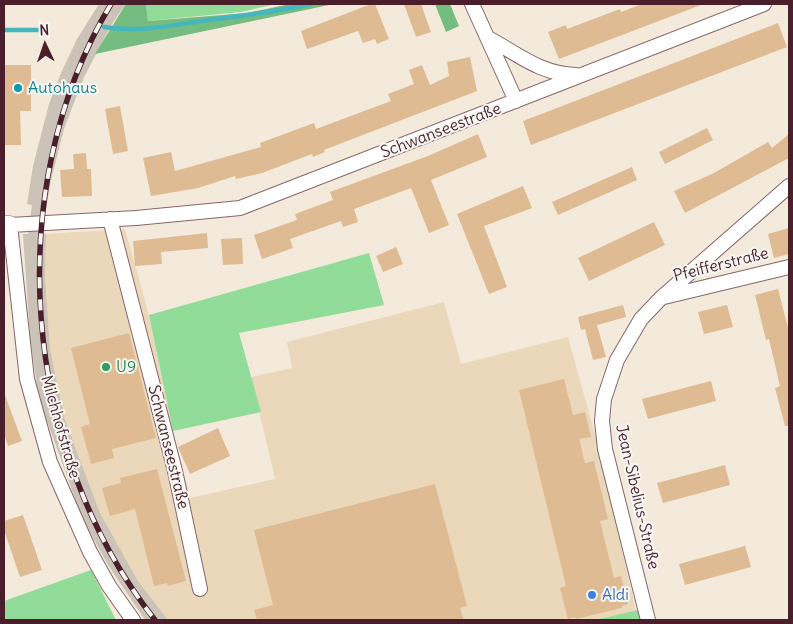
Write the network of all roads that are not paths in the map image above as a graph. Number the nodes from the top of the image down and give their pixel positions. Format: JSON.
{"nodes":[{"id":1,"x":472,"y":4,"type":"edge"},
{"id":2,"x":764,"y":4,"type":"edge"},
{"id":3,"x":488,"y":38,"type":"junction"},
{"id":4,"x":581,"y":75,"type":"junction"},
{"id":5,"x":516,"y":101,"type":"junction"},
{"id":6,"x":789,"y":186,"type":"edge"},
{"id":7,"x":110,"y":219,"type":"junction"},
{"id":8,"x":7,"y":225,"type":"edge"},
{"id":9,"x":789,"y":267,"type":"edge"},
{"id":10,"x":661,"y":298,"type":"junction"},
{"id":11,"x":200,"y":589,"type":"dead end"},
{"id":12,"x":133,"y":620,"type":"edge"},
{"id":13,"x":648,"y":620,"type":"edge"}],
"edges":[{"from":1,"to":3,"type":"street"},
{"from":2,"to":4,"type":"street","name":"Schwanseestraße"},
{"from":3,"to":4,"type":"street"},
{"from":3,"to":5,"type":"street"},
{"from":4,"to":5,"type":"street","name":"Schwanseestraße"},
{"from":5,"to":7,"type":"street","name":"Schwanseestraße"},
{"from":6,"to":10,"type":"street","name":"Jean-Sibelius-Straße"},
{"from":7,"to":8,"type":"street","name":"Schwanseestraße"},
{"from":7,"to":11,"type":"street","name":"Schwanseestraße"},
{"from":8,"to":12,"type":"street","name":"Milchhofstraße"},
{"from":9,"to":10,"type":"street","name":"Pfeifferstraße"},
{"from":10,"to":13,"type":"street","name":"Jean-Sibelius-Straße"}]}
